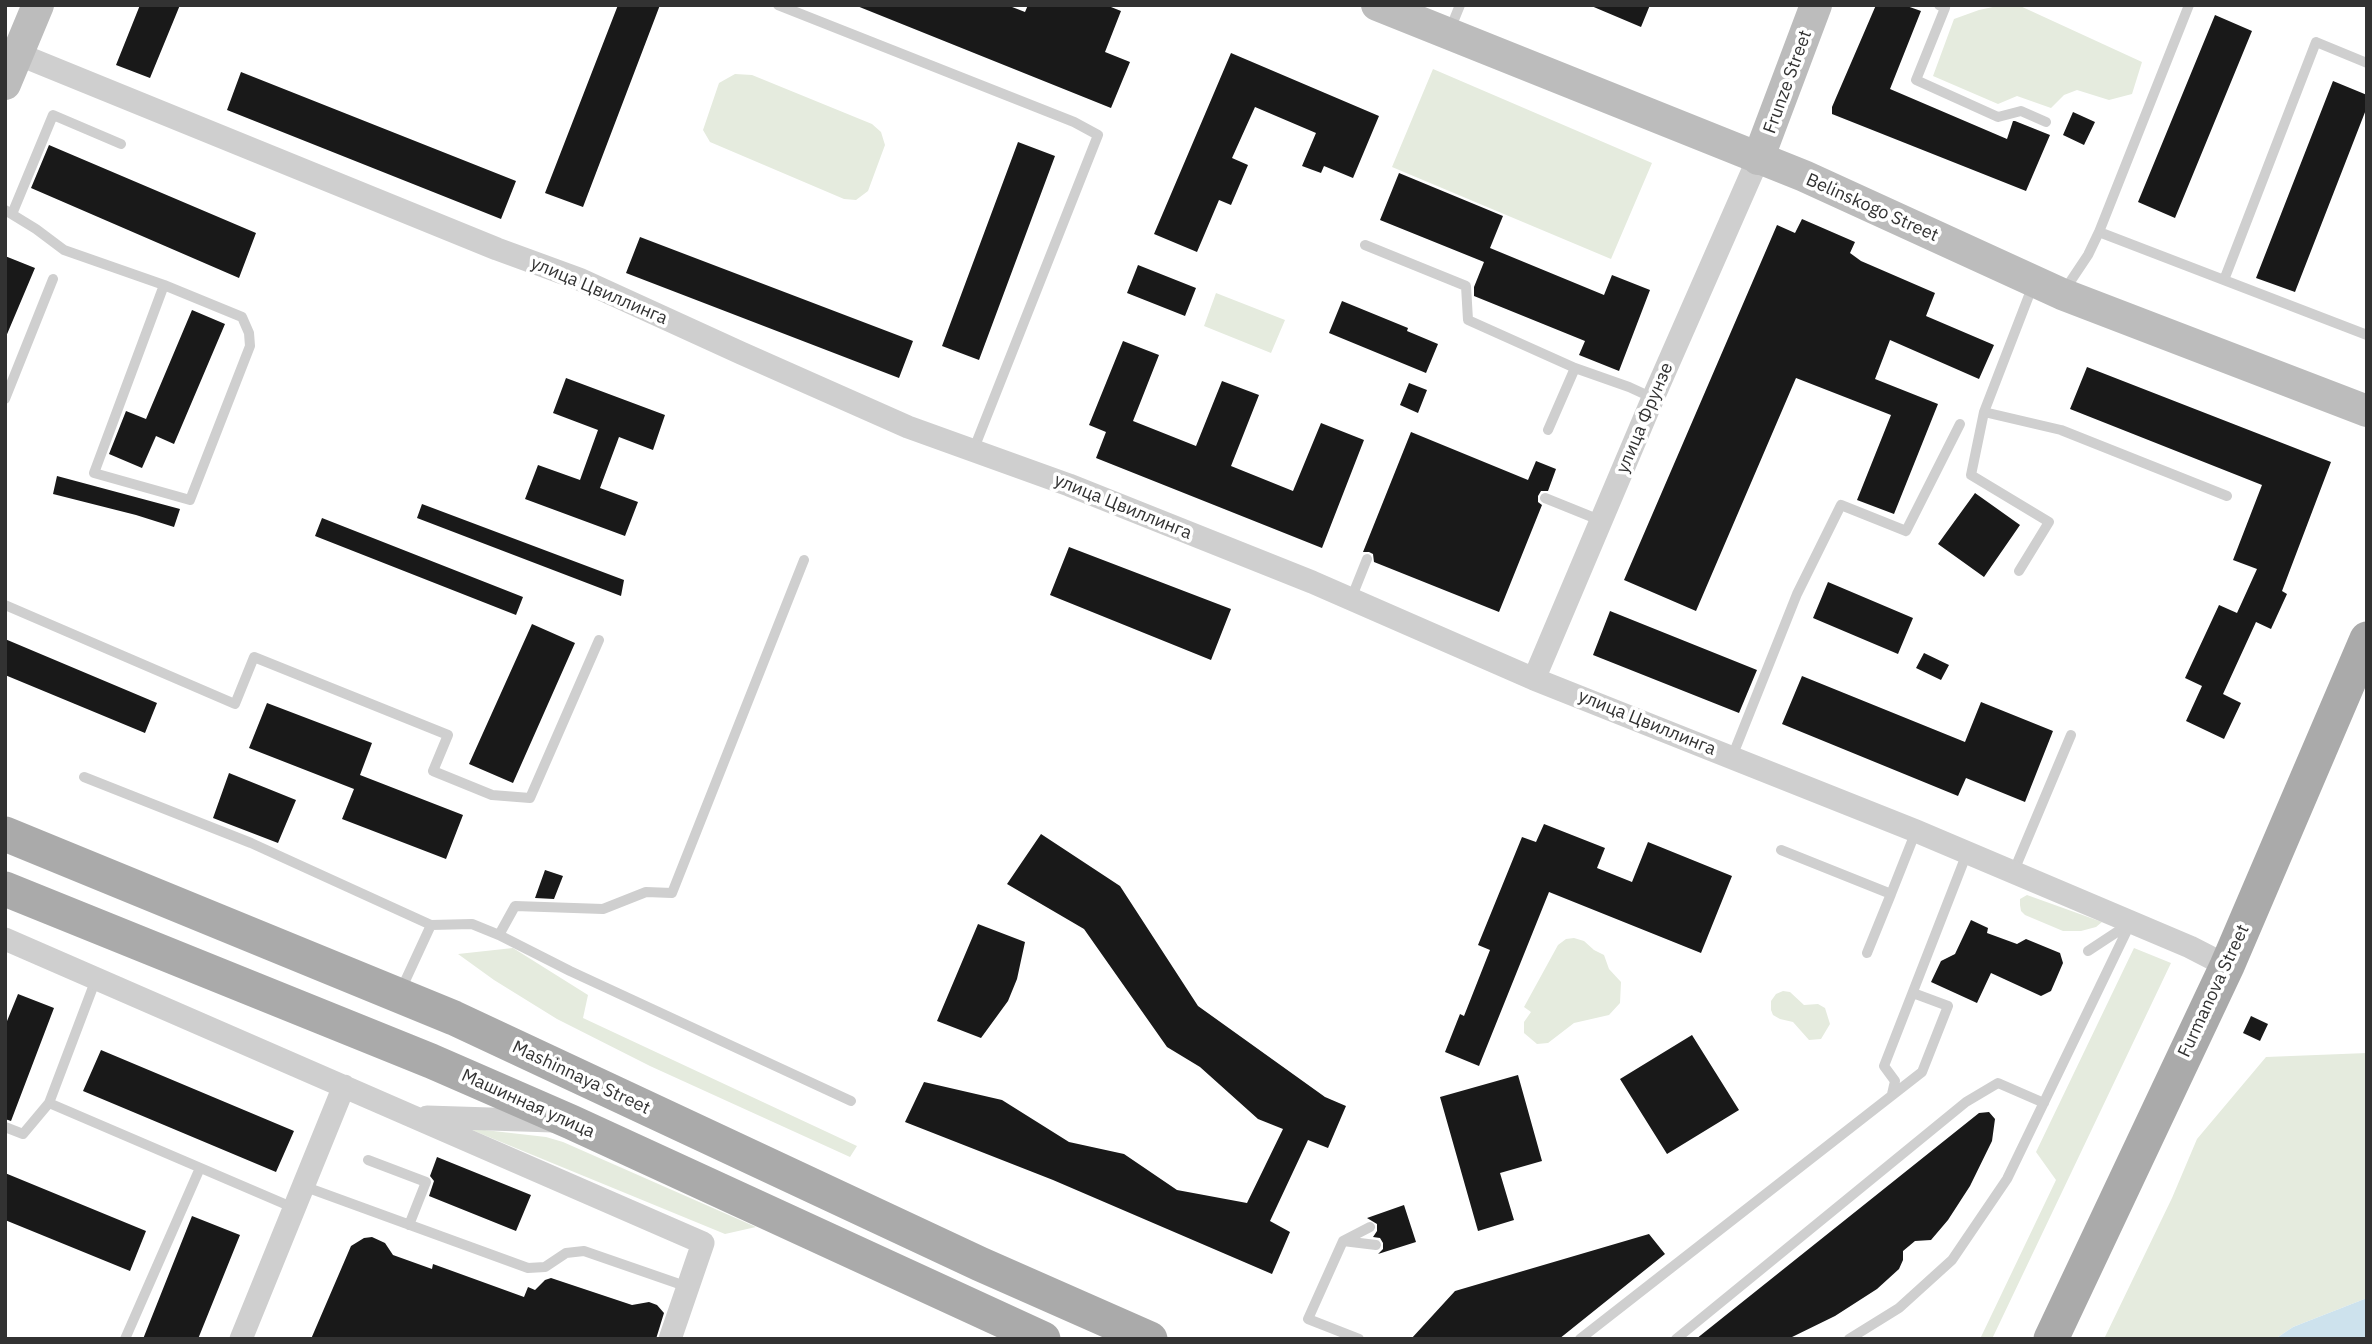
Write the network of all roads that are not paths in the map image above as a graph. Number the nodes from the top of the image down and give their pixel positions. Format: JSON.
{"nodes":[{"id":1,"x":38,"y":5,"type":"edge"},
{"id":2,"x":778,"y":5,"type":"edge"},
{"id":3,"x":1377,"y":5,"type":"edge"},
{"id":4,"x":1460,"y":5,"type":"edge"},
{"id":5,"x":1816,"y":5,"type":"edge"},
{"id":6,"x":1939,"y":5,"type":"edge"},
{"id":7,"x":2189,"y":5,"type":"edge"},
{"id":8,"x":1448,"y":34,"type":"junction"},
{"id":9,"x":18,"y":54,"type":"junction"},
{"id":10,"x":2367,"y":63,"type":"edge"},
{"id":11,"x":5,"y":84,"type":"edge"},
{"id":12,"x":2046,"y":122,"type":"dead end"},
{"id":13,"x":121,"y":144,"type":"dead end"},
{"id":14,"x":1759,"y":159,"type":"junction"},
{"id":15,"x":8,"y":212,"type":"edge"},
{"id":16,"x":2099,"y":232,"type":"junction"},
{"id":17,"x":1365,"y":244,"type":"dead end"},
{"id":18,"x":53,"y":279,"type":"dead end"},
{"id":19,"x":2224,"y":280,"type":"junction"},
{"id":20,"x":164,"y":285,"type":"junction"},
{"id":21,"x":2048,"y":288,"type":"junction"},
{"id":22,"x":2367,"y":335,"type":"edge"},
{"id":23,"x":1575,"y":368,"type":"junction"},
{"id":24,"x":1653,"y":398,"type":"junction"},
{"id":25,"x":5,"y":399,"type":"edge"},
{"id":26,"x":2367,"y":411,"type":"edge"},
{"id":27,"x":1984,"y":412,"type":"junction"},
{"id":28,"x":1960,"y":424,"type":"dead end"},
{"id":29,"x":1548,"y":430,"type":"dead end"},
{"id":30,"x":973,"y":452,"type":"junction"},
{"id":31,"x":2227,"y":496,"type":"dead end"},
{"id":32,"x":1545,"y":498,"type":"dead end"},
{"id":33,"x":1602,"y":521,"type":"junction"},
{"id":34,"x":804,"y":560,"type":"dead end"},
{"id":35,"x":1369,"y":560,"type":"dead end"},
{"id":36,"x":2019,"y":571,"type":"dead end"},
{"id":37,"x":1353,"y":600,"type":"junction"},
{"id":38,"x":5,"y":605,"type":"edge"},
{"id":39,"x":2367,"y":639,"type":"edge"},
{"id":40,"x":599,"y":640,"type":"dead end"},
{"id":41,"x":1534,"y":679,"type":"junction"},
{"id":42,"x":2071,"y":736,"type":"dead end"},
{"id":43,"x":1732,"y":757,"type":"junction"},
{"id":44,"x":84,"y":777,"type":"dead end"},
{"id":45,"x":1916,"y":831,"type":"junction"},
{"id":46,"x":5,"y":834,"type":"edge"},
{"id":47,"x":1781,"y":850,"type":"dead end"},
{"id":48,"x":1967,"y":853,"type":"junction"},
{"id":49,"x":2013,"y":873,"type":"junction"},
{"id":50,"x":5,"y":888,"type":"edge"},
{"id":51,"x":1891,"y":894,"type":"junction"},
{"id":52,"x":2131,"y":922,"type":"junction"},
{"id":53,"x":431,"y":925,"type":"junction"},
{"id":54,"x":499,"y":935,"type":"junction"},
{"id":55,"x":5,"y":939,"type":"edge"},
{"id":56,"x":2088,"y":951,"type":"dead end"},
{"id":57,"x":1867,"y":953,"type":"dead end"},
{"id":58,"x":2227,"y":966,"type":"junction"},
{"id":59,"x":96,"y":979,"type":"junction"},
{"id":60,"x":1913,"y":993,"type":"junction"},
{"id":61,"x":399,"y":995,"type":"junction"},
{"id":62,"x":344,"y":1086,"type":"junction"},
{"id":63,"x":1892,"y":1094,"type":"junction"},
{"id":64,"x":851,"y":1101,"type":"dead end"},
{"id":65,"x":49,"y":1103,"type":"junction"},
{"id":66,"x":2044,"y":1103,"type":"junction"},
{"id":67,"x":413,"y":1117,"type":"junction"},
{"id":68,"x":571,"y":1122,"type":"junction"},
{"id":69,"x":5,"y":1127,"type":"edge"},
{"id":70,"x":368,"y":1160,"type":"dead end"},
{"id":71,"x":200,"y":1168,"type":"junction"},
{"id":72,"x":303,"y":1186,"type":"junction"},
{"id":73,"x":295,"y":1208,"type":"junction"},
{"id":74,"x":409,"y":1225,"type":"junction"},
{"id":75,"x":1370,"y":1227,"type":"dead end"},
{"id":76,"x":1343,"y":1241,"type":"junction"},
{"id":77,"x":1376,"y":1245,"type":"dead end"},
{"id":78,"x":688,"y":1287,"type":"junction"},
{"id":79,"x":125,"y":1339,"type":"edge"},
{"id":80,"x":241,"y":1339,"type":"edge"},
{"id":81,"x":670,"y":1339,"type":"edge"},
{"id":82,"x":1043,"y":1339,"type":"edge"},
{"id":83,"x":1150,"y":1339,"type":"edge"},
{"id":84,"x":1359,"y":1339,"type":"edge"},
{"id":85,"x":1580,"y":1339,"type":"edge"},
{"id":86,"x":1676,"y":1339,"type":"edge"},
{"id":87,"x":1849,"y":1339,"type":"edge"},
{"id":88,"x":2051,"y":1339,"type":"edge"}],
"edges":[{"from":1,"to":9,"type":"main road"},
{"from":2,"to":30,"type":"lane"},
{"from":3,"to":8,"type":"main road","name":"Belinskogo Street"},
{"from":4,"to":8,"type":"lane"},
{"from":5,"to":14,"type":"main road","name":"Frunze Street"},
{"from":6,"to":12,"type":"lane"},
{"from":7,"to":16,"type":"lane"},
{"from":8,"to":14,"type":"main road","name":"Belinskogo Street"},
{"from":9,"to":11,"type":"main road"},
{"from":9,"to":30,"type":"street","name":"улица Цвиллинга"},
{"from":10,"to":19,"type":"lane"},
{"from":13,"to":15,"type":"lane"},
{"from":14,"to":21,"type":"main road","name":"Belinskogo Street"},
{"from":14,"to":24,"type":"street","name":"улица Фрунзе"},
{"from":15,"to":20,"type":"lane"},
{"from":16,"to":19,"type":"lane"},
{"from":16,"to":21,"type":"lane"},
{"from":17,"to":23,"type":"lane"},
{"from":18,"to":25,"type":"lane"},
{"from":19,"to":22,"type":"lane"},
{"from":20,"to":20,"type":"lane"},
{"from":21,"to":26,"type":"main road","name":"Belinskogo Street"},
{"from":21,"to":27,"type":"lane"},
{"from":23,"to":24,"type":"lane"},
{"from":23,"to":29,"type":"lane"},
{"from":24,"to":33,"type":"street","name":"улица Фрунзе"},
{"from":27,"to":31,"type":"lane"},
{"from":27,"to":36,"type":"lane"},
{"from":28,"to":43,"type":"lane"},
{"from":30,"to":37,"type":"street","name":"улица Цвиллинга"},
{"from":32,"to":33,"type":"lane"},
{"from":33,"to":41,"type":"street","name":"улица Фрунзе"},
{"from":34,"to":54,"type":"lane"},
{"from":35,"to":37,"type":"lane"},
{"from":37,"to":41,"type":"street","name":"улица Цвиллинга"},
{"from":38,"to":40,"type":"lane"},
{"from":39,"to":58,"type":"main road","name":"Furmanova Street"},
{"from":41,"to":43,"type":"street","name":"улица Цвиллинга"},
{"from":42,"to":49,"type":"lane"},
{"from":43,"to":45,"type":"street","name":"улица Цвиллинга"},
{"from":44,"to":53,"type":"lane"},
{"from":45,"to":48,"type":"street","name":"улица Цвиллинга"},
{"from":45,"to":51,"type":"lane"},
{"from":46,"to":61,"type":"main road","name":"Mashinnaya Street"},
{"from":47,"to":51,"type":"lane"},
{"from":48,"to":49,"type":"street","name":"улица Цвиллинга"},
{"from":48,"to":60,"type":"lane"},
{"from":49,"to":52,"type":"street","name":"улица Цвиллинга"},
{"from":50,"to":68,"type":"main road","name":"Машинная улица"},
{"from":51,"to":57,"type":"lane"},
{"from":52,"to":56,"type":"lane"},
{"from":52,"to":58,"type":"street","name":"улица Цвиллинга"},
{"from":52,"to":66,"type":"lane"},
{"from":53,"to":54,"type":"lane"},
{"from":53,"to":61,"type":"lane"},
{"from":54,"to":64,"type":"lane"},
{"from":55,"to":59,"type":"street"},
{"from":58,"to":88,"type":"main road","name":"Furmanova Street"},
{"from":59,"to":62,"type":"street"},
{"from":59,"to":65,"type":"lane"},
{"from":60,"to":63,"type":"lane"},
{"from":60,"to":63,"type":"lane"},
{"from":61,"to":83,"type":"main road","name":"Mashinnaya Street"},
{"from":62,"to":67,"type":"street"},
{"from":62,"to":72,"type":"street"},
{"from":63,"to":85,"type":"lane"},
{"from":65,"to":69,"type":"lane"},
{"from":65,"to":71,"type":"lane"},
{"from":66,"to":86,"type":"lane"},
{"from":66,"to":87,"type":"lane"},
{"from":67,"to":68,"type":"street"},
{"from":67,"to":78,"type":"street"},
{"from":68,"to":82,"type":"main road","name":"Машинная улица"},
{"from":70,"to":74,"type":"lane"},
{"from":71,"to":73,"type":"lane"},
{"from":71,"to":79,"type":"lane"},
{"from":72,"to":73,"type":"street"},
{"from":72,"to":74,"type":"lane"},
{"from":73,"to":80,"type":"street"},
{"from":74,"to":78,"type":"lane"},
{"from":75,"to":76,"type":"lane"},
{"from":76,"to":77,"type":"lane"},
{"from":76,"to":84,"type":"lane"},
{"from":78,"to":81,"type":"street"}]}
